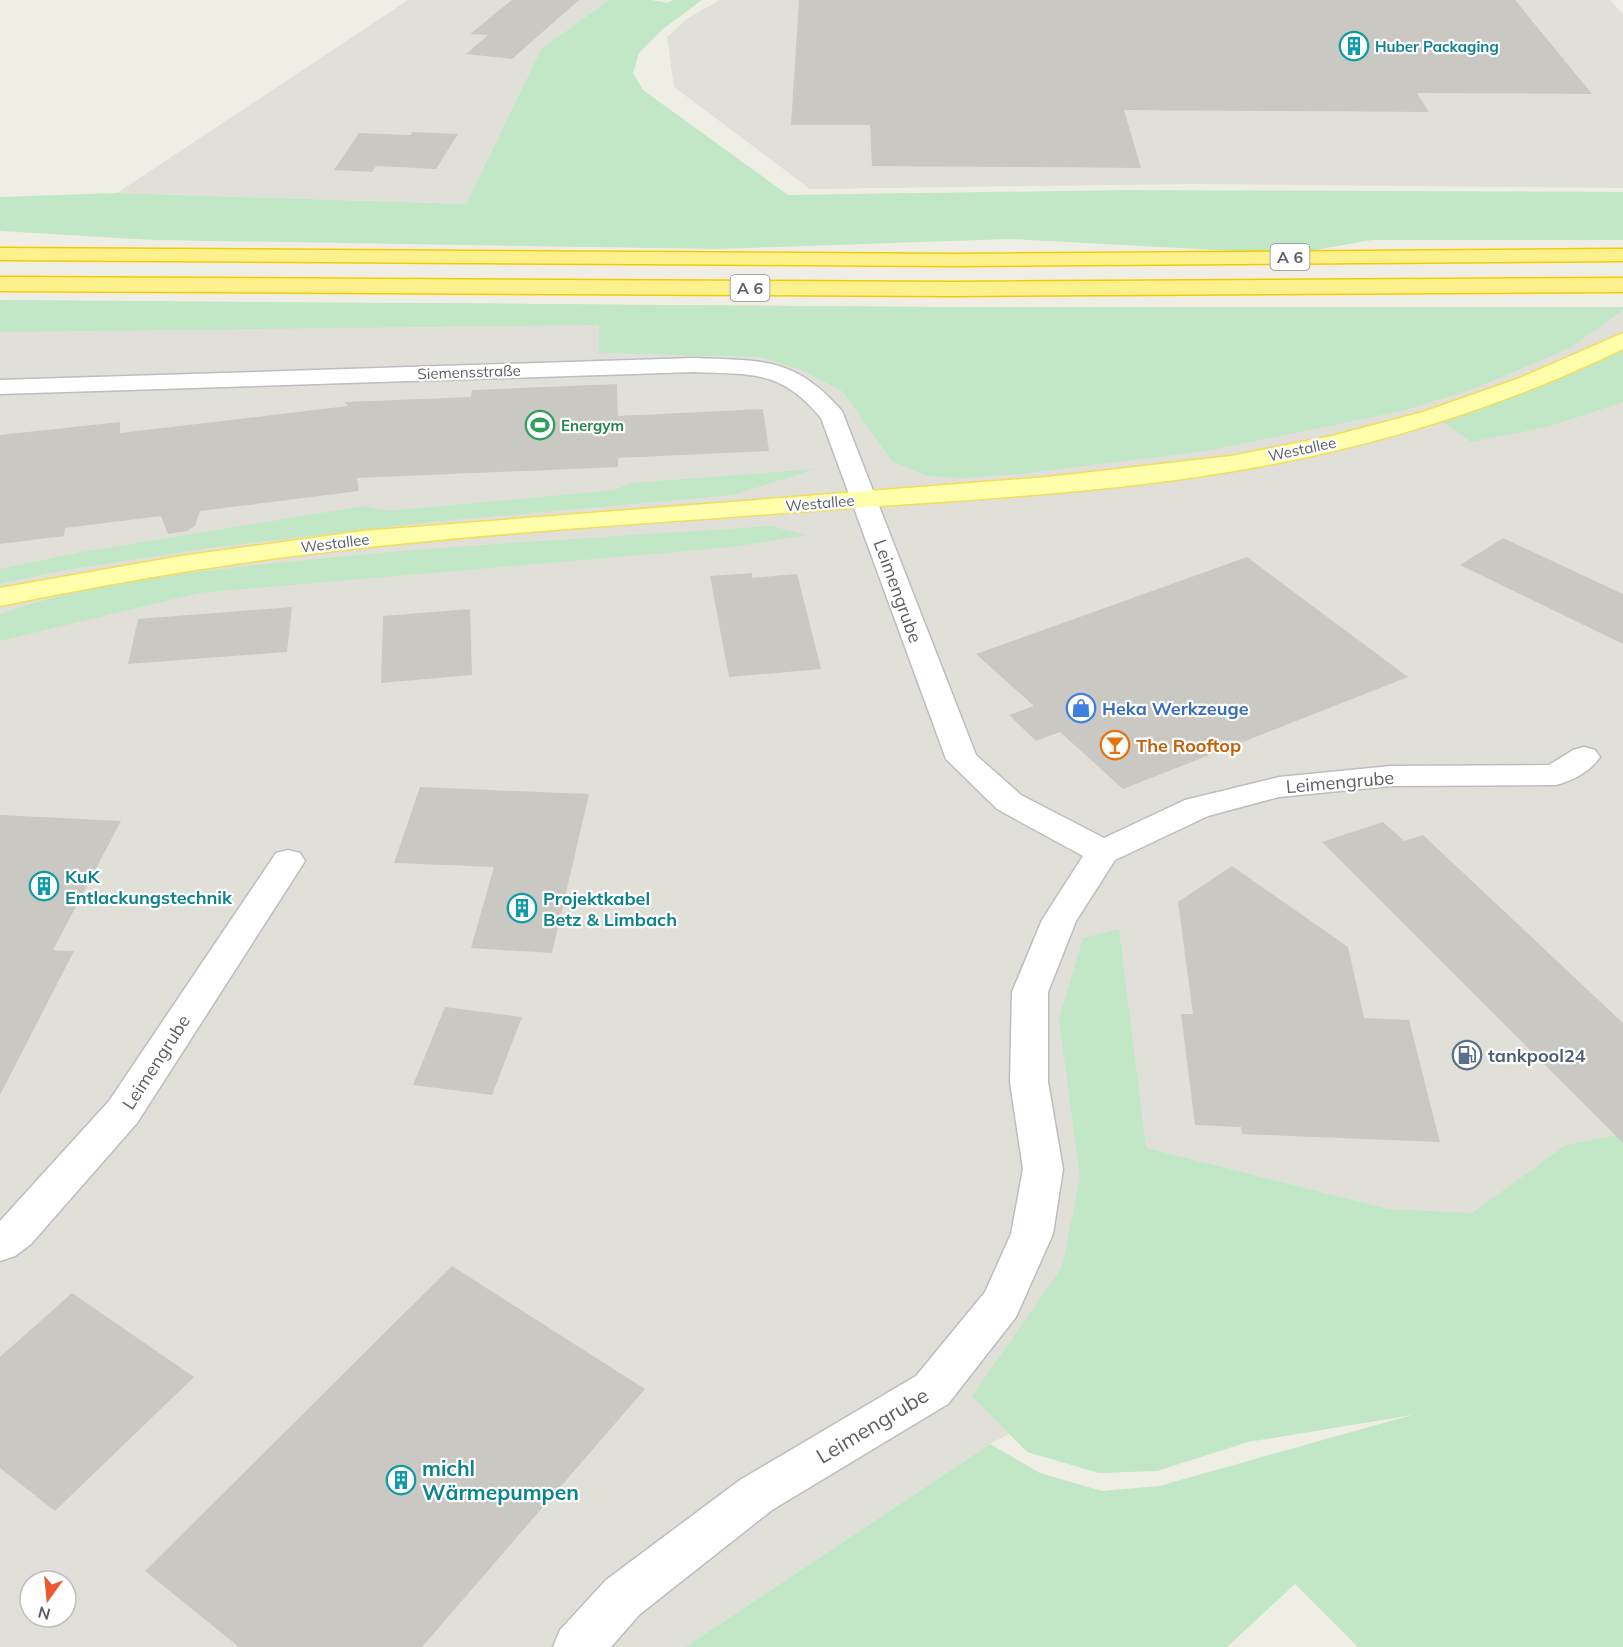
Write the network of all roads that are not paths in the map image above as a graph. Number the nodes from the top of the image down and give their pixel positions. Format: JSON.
{"nodes":[{"id":1,"x":0,"y":254,"type":"edge"},
{"id":2,"x":1623,"y":255,"type":"edge"},
{"id":3,"x":0,"y":284,"type":"edge"},
{"id":4,"x":1623,"y":285,"type":"edge"},
{"id":5,"x":1623,"y":340,"type":"edge"},
{"id":6,"x":0,"y":387,"type":"edge"},
{"id":7,"x":865,"y":499,"type":"junction"},
{"id":8,"x":0,"y":597,"type":"edge"},
{"id":9,"x":1584,"y":757,"type":"dead end"},
{"id":10,"x":1102,"y":852,"type":"junction"},
{"id":11,"x":288,"y":861,"type":"dead end"},
{"id":12,"x":0,"y":1244,"type":"edge"},
{"id":13,"x":578,"y":1647,"type":"edge"}],
"edges":[{"from":1,"to":2,"type":"highway","number":"A 6"},
{"from":3,"to":4,"type":"highway","number":"A 6"},
{"from":5,"to":7,"type":"main road","name":"Westallee"},
{"from":6,"to":7,"type":"street","name":"Siemensstraße"},
{"from":7,"to":8,"type":"main road","name":"Westallee"},
{"from":7,"to":10,"type":"street","name":"Leimengrube"},
{"from":9,"to":10,"type":"street","name":"Leimengrube"},
{"from":10,"to":13,"type":"street","name":"Leimengrube"},
{"from":11,"to":12,"type":"street","name":"Leimengrube"}]}
